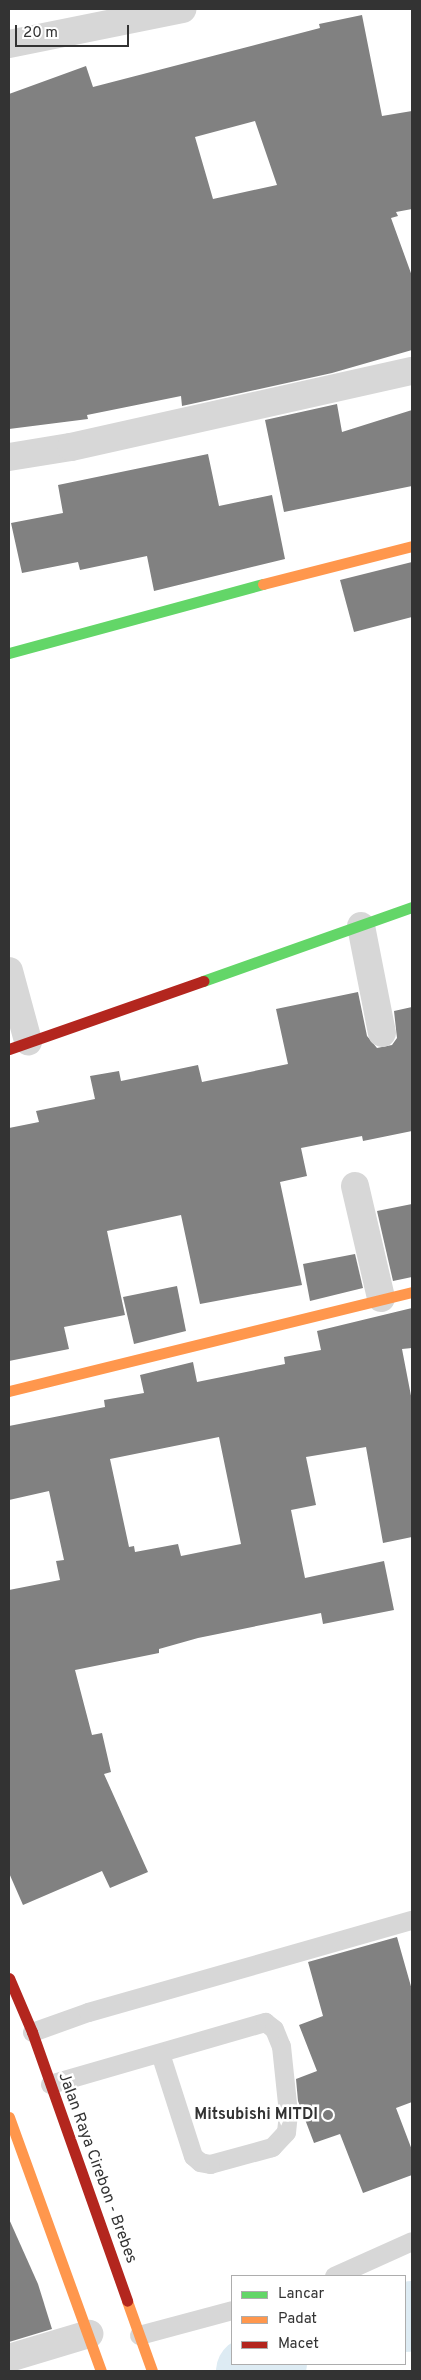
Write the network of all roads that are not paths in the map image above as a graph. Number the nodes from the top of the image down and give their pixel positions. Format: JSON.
{"nodes":[{"id":1,"x":183,"y":9,"type":"edge"},
{"id":2,"x":9,"y":44,"type":"edge"},
{"id":3,"x":412,"y":371,"type":"edge"},
{"id":4,"x":9,"y":456,"type":"edge"},
{"id":5,"x":412,"y":546,"type":"edge"},
{"id":6,"x":9,"y":653,"type":"edge"},
{"id":7,"x":412,"y":907,"type":"edge"},
{"id":8,"x":361,"y":926,"type":"junction"},
{"id":9,"x":9,"y":971,"type":"edge"},
{"id":10,"x":382,"y":1033,"type":"dead end"},
{"id":11,"x":19,"y":1044,"type":"edge"},
{"id":12,"x":355,"y":1186,"type":"dead end"},
{"id":13,"x":412,"y":1292,"type":"edge"},
{"id":14,"x":381,"y":1298,"type":"junction"},
{"id":15,"x":9,"y":1391,"type":"edge"},
{"id":16,"x":412,"y":1920,"type":"edge"},
{"id":17,"x":9,"y":1978,"type":"edge"},
{"id":18,"x":32,"y":2032,"type":"junction"},
{"id":19,"x":160,"y":2053,"type":"junction"},
{"id":20,"x":50,"y":2084,"type":"junction"},
{"id":21,"x":9,"y":2117,"type":"edge"},
{"id":22,"x":412,"y":2241,"type":"edge"},
{"id":23,"x":336,"y":2275,"type":"edge"},
{"id":24,"x":231,"y":2310,"type":"edge"},
{"id":25,"x":139,"y":2336,"type":"junction"},
{"id":26,"x":91,"y":2339,"type":"junction"},
{"id":27,"x":9,"y":2358,"type":"edge"},
{"id":28,"x":101,"y":2371,"type":"edge"},
{"id":29,"x":152,"y":2371,"type":"edge"}],
"edges":[{"from":1,"to":2,"type":"street"},
{"from":3,"to":4,"type":"street"},
{"from":5,"to":6,"type":"main road"},
{"from":7,"to":8,"type":"main road"},
{"from":8,"to":10,"type":"street"},
{"from":8,"to":11,"type":"main road"},
{"from":9,"to":11,"type":"street"},
{"from":12,"to":14,"type":"street"},
{"from":13,"to":14,"type":"main road"},
{"from":14,"to":15,"type":"main road"},
{"from":16,"to":18,"type":"lane"},
{"from":17,"to":18,"type":"main road","name":"Jalan Raya Cirebon - Brebes"},
{"from":18,"to":20,"type":"main road","name":"Jalan Raya Cirebon - Brebes"},
{"from":19,"to":19,"type":"lane"},
{"from":19,"to":20,"type":"lane"},
{"from":20,"to":25,"type":"main road","name":"Jalan Raya Cirebon - Brebes"},
{"from":21,"to":26,"type":"main road"},
{"from":22,"to":23,"type":"lane"},
{"from":24,"to":25,"type":"lane"},
{"from":25,"to":29,"type":"main road","name":"Jalan Raya Cirebon - Brebes"},
{"from":26,"to":27,"type":"street"},
{"from":26,"to":28,"type":"main road"}]}
